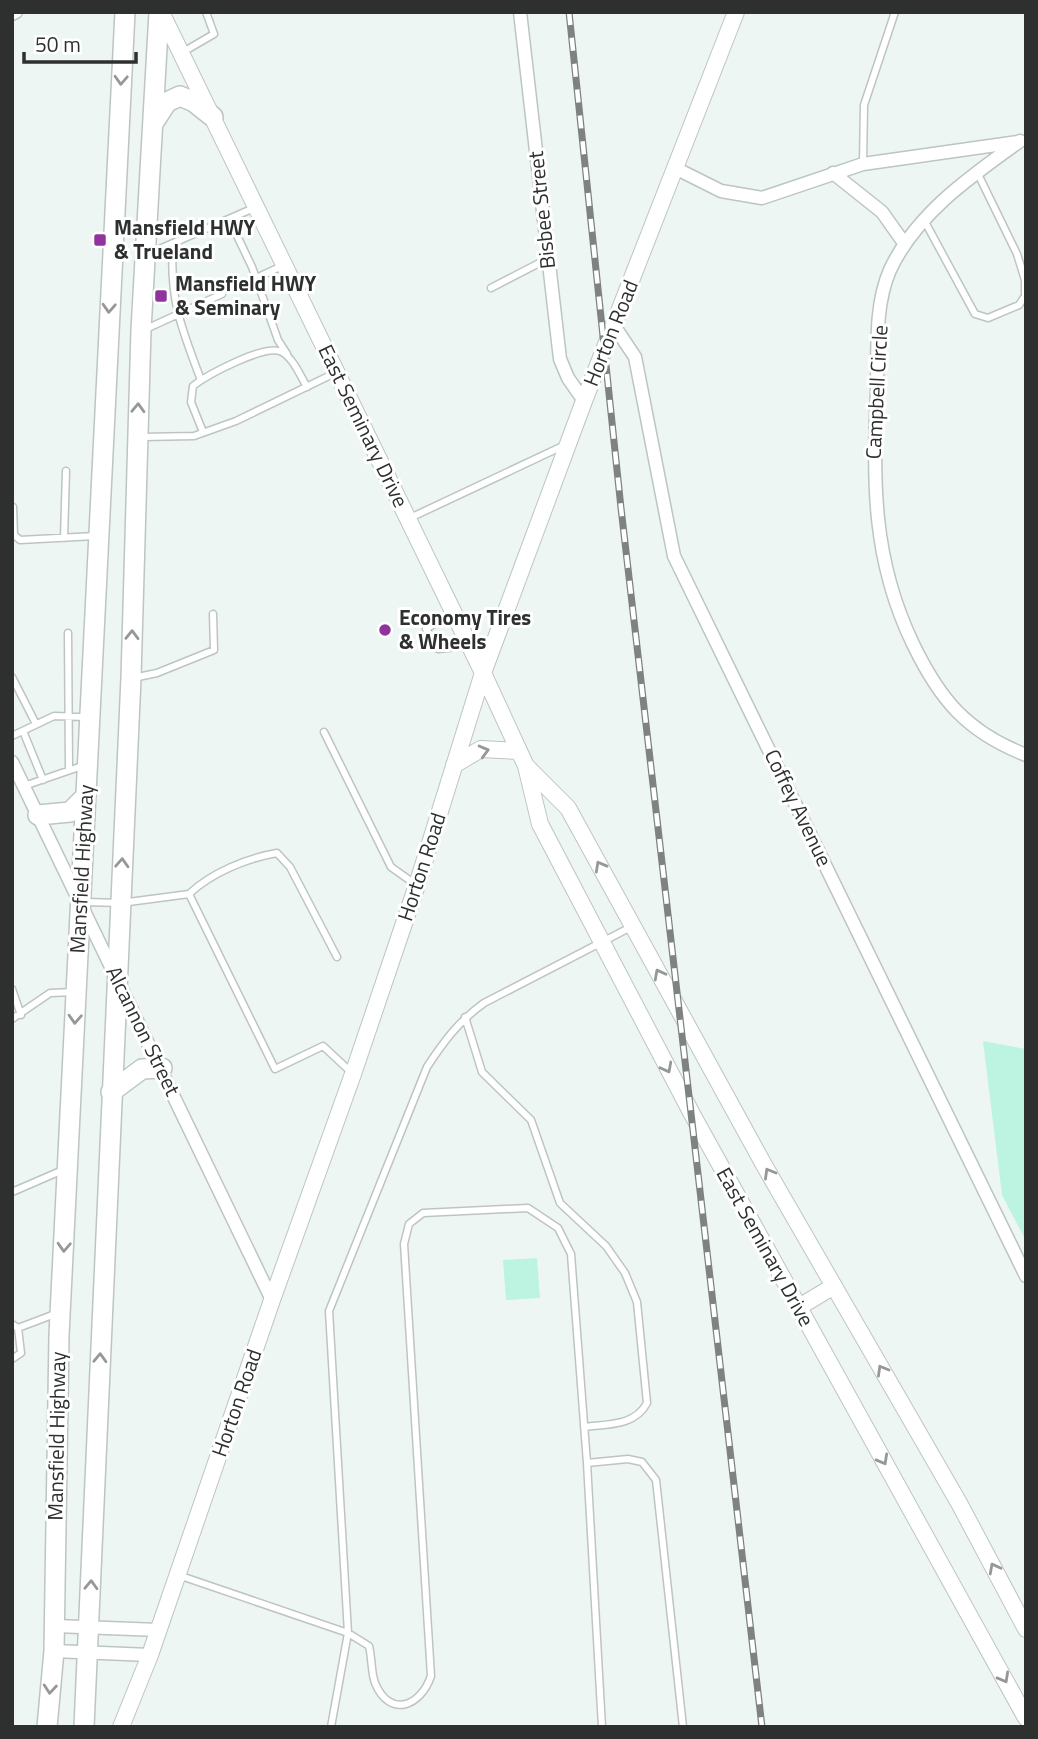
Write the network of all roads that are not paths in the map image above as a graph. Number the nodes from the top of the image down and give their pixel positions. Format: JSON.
{"nodes":[{"id":1,"x":125,"y":12,"type":"edge"},
{"id":2,"x":160,"y":12,"type":"edge"},
{"id":3,"x":206,"y":12,"type":"edge"},
{"id":4,"x":520,"y":12,"type":"edge"},
{"id":5,"x":736,"y":12,"type":"edge"},
{"id":6,"x":895,"y":12,"type":"edge"},
{"id":7,"x":182,"y":52,"type":"junction"},
{"id":8,"x":213,"y":117,"type":"junction"},
{"id":9,"x":154,"y":123,"type":"junction"},
{"id":10,"x":1023,"y":141,"type":"edge"},
{"id":11,"x":863,"y":164,"type":"junction"},
{"id":12,"x":675,"y":168,"type":"junction"},
{"id":13,"x":977,"y":172,"type":"junction"},
{"id":14,"x":833,"y":173,"type":"junction"},
{"id":15,"x":257,"y":207,"type":"junction"},
{"id":16,"x":229,"y":219,"type":"junction"},
{"id":17,"x":924,"y":220,"type":"junction"},
{"id":18,"x":904,"y":243,"type":"junction"},
{"id":19,"x":173,"y":244,"type":"junction"},
{"id":20,"x":147,"y":255,"type":"junction"},
{"id":21,"x":547,"y":259,"type":"junction"},
{"id":22,"x":285,"y":264,"type":"junction"},
{"id":23,"x":254,"y":279,"type":"junction"},
{"id":24,"x":234,"y":288,"type":"dead end"},
{"id":25,"x":491,"y":288,"type":"dead end"},
{"id":26,"x":222,"y":294,"type":"dead end"},
{"id":27,"x":176,"y":315,"type":"junction"},
{"id":28,"x":615,"y":327,"type":"junction"},
{"id":29,"x":141,"y":332,"type":"junction"},
{"id":30,"x":288,"y":356,"type":"junction"},
{"id":31,"x":337,"y":372,"type":"junction"},
{"id":32,"x":201,"y":380,"type":"junction"},
{"id":33,"x":307,"y":387,"type":"junction"},
{"id":34,"x":584,"y":401,"type":"junction"},
{"id":35,"x":203,"y":432,"type":"junction"},
{"id":36,"x":137,"y":437,"type":"junction"},
{"id":37,"x":568,"y":444,"type":"junction"},
{"id":38,"x":66,"y":471,"type":"dead end"},
{"id":39,"x":13,"y":508,"type":"edge"},
{"id":40,"x":408,"y":519,"type":"junction"},
{"id":41,"x":98,"y":536,"type":"junction"},
{"id":42,"x":64,"y":538,"type":"junction"},
{"id":43,"x":453,"y":613,"type":"junction"},
{"id":44,"x":213,"y":614,"type":"dead end"},
{"id":45,"x":68,"y":633,"type":"dead end"},
{"id":46,"x":469,"y":645,"type":"junction"},
{"id":47,"x":483,"y":673,"type":"junction"},
{"id":48,"x":12,"y":677,"type":"edge"},
{"id":49,"x":131,"y":678,"type":"junction"},
{"id":50,"x":68,"y":716,"type":"junction"},
{"id":51,"x":89,"y":717,"type":"junction"},
{"id":52,"x":36,"y":724,"type":"junction"},
{"id":53,"x":23,"y":731,"type":"junction"},
{"id":54,"x":324,"y":732,"type":"dead end"},
{"id":55,"x":12,"y":736,"type":"edge"},
{"id":56,"x":518,"y":751,"type":"junction"},
{"id":57,"x":1026,"y":755,"type":"edge"},
{"id":58,"x":12,"y":763,"type":"edge"},
{"id":59,"x":454,"y":765,"type":"junction"},
{"id":60,"x":526,"y":766,"type":"junction"},
{"id":61,"x":78,"y":767,"type":"junction"},
{"id":62,"x":43,"y":779,"type":"junction"},
{"id":63,"x":24,"y":786,"type":"junction"},
{"id":64,"x":86,"y":796,"type":"junction"},
{"id":65,"x":38,"y":815,"type":"junction"},
{"id":66,"x":417,"y":885,"type":"junction"},
{"id":67,"x":189,"y":894,"type":"junction"},
{"id":68,"x":79,"y":902,"type":"junction"},
{"id":69,"x":121,"y":903,"type":"junction"},
{"id":70,"x":633,"y":926,"type":"junction"},
{"id":71,"x":602,"y":942,"type":"junction"},
{"id":72,"x":337,"y":957,"type":"dead end"},
{"id":73,"x":118,"y":980,"type":"junction"},
{"id":74,"x":12,"y":989,"type":"edge"},
{"id":75,"x":76,"y":992,"type":"junction"},
{"id":76,"x":20,"y":1015,"type":"junction"},
{"id":77,"x":465,"y":1017,"type":"junction"},
{"id":78,"x":12,"y":1019,"type":"edge"},
{"id":79,"x":162,"y":1068,"type":"junction"},
{"id":80,"x":353,"y":1074,"type":"junction"},
{"id":81,"x":111,"y":1092,"type":"junction"},
{"id":82,"x":68,"y":1168,"type":"junction"},
{"id":83,"x":12,"y":1192,"type":"edge"},
{"id":84,"x":1026,"y":1276,"type":"edge"},
{"id":85,"x":834,"y":1286,"type":"junction"},
{"id":86,"x":272,"y":1300,"type":"junction"},
{"id":87,"x":799,"y":1307,"type":"junction"},
{"id":88,"x":61,"y":1313,"type":"junction"},
{"id":89,"x":15,"y":1326,"type":"edge"},
{"id":90,"x":12,"y":1359,"type":"edge"},
{"id":91,"x":584,"y":1427,"type":"junction"},
{"id":92,"x":587,"y":1463,"type":"junction"},
{"id":93,"x":178,"y":1575,"type":"junction"},
{"id":94,"x":55,"y":1626,"type":"junction"},
{"id":95,"x":89,"y":1626,"type":"junction"},
{"id":96,"x":1026,"y":1629,"type":"edge"},
{"id":97,"x":159,"y":1630,"type":"junction"},
{"id":98,"x":348,"y":1633,"type":"junction"},
{"id":99,"x":54,"y":1651,"type":"junction"},
{"id":100,"x":89,"y":1652,"type":"junction"},
{"id":101,"x":150,"y":1655,"type":"junction"},
{"id":102,"x":1026,"y":1718,"type":"edge"},
{"id":103,"x":47,"y":1727,"type":"edge"},
{"id":104,"x":85,"y":1727,"type":"edge"},
{"id":105,"x":121,"y":1727,"type":"edge"},
{"id":106,"x":331,"y":1727,"type":"edge"},
{"id":107,"x":602,"y":1727,"type":"edge"},
{"id":108,"x":683,"y":1727,"type":"edge"}],
"edges":[{"from":1,"to":41,"type":"main road","name":"Mansfield Highway","one_way":true},
{"from":2,"to":7,"type":"main road","name":"East Seminary Drive"},
{"from":2,"to":9,"type":"main road","name":"Mansfield Highway"},
{"from":3,"to":7,"type":"lane"},
{"from":4,"to":21,"type":"street","name":"Bisbee Street"},
{"from":5,"to":12,"type":"main road","name":"Horton Road"},
{"from":6,"to":11,"type":"lane"},
{"from":7,"to":8,"type":"main road","name":"East Seminary Drive"},
{"from":8,"to":9,"type":"main road"},
{"from":8,"to":15,"type":"main road","name":"East Seminary Drive"},
{"from":9,"to":20,"type":"main road","name":"Mansfield Highway"},
{"from":10,"to":11,"type":"street"},
{"from":10,"to":13,"type":"street","name":"Campbell Circle"},
{"from":11,"to":14,"type":"street"},
{"from":12,"to":14,"type":"street"},
{"from":12,"to":28,"type":"main road","name":"Horton Road"},
{"from":13,"to":17,"type":"street","name":"Campbell Circle"},
{"from":13,"to":17,"type":"lane"},
{"from":14,"to":18,"type":"street"},
{"from":15,"to":16,"type":"lane"},
{"from":15,"to":22,"type":"main road","name":"East Seminary Drive"},
{"from":16,"to":19,"type":"lane"},
{"from":16,"to":23,"type":"lane"},
{"from":17,"to":18,"type":"street","name":"Campbell Circle"},
{"from":18,"to":57,"type":"street","name":"Campbell Circle"},
{"from":19,"to":20,"type":"lane"},
{"from":19,"to":27,"type":"lane"},
{"from":20,"to":29,"type":"main road","name":"Mansfield Highway"},
{"from":21,"to":25,"type":"lane"},
{"from":21,"to":34,"type":"street","name":"Bisbee Street"},
{"from":22,"to":23,"type":"lane"},
{"from":22,"to":31,"type":"main road","name":"East Seminary Drive"},
{"from":23,"to":24,"type":"lane"},
{"from":23,"to":30,"type":"lane"},
{"from":26,"to":27,"type":"lane"},
{"from":27,"to":29,"type":"lane"},
{"from":27,"to":32,"type":"lane"},
{"from":28,"to":34,"type":"main road","name":"Horton Road"},
{"from":28,"to":84,"type":"street","name":"Coffey Avenue"},
{"from":36,"to":29,"type":"main road","name":"Mansfield Highway","one_way":true},
{"from":30,"to":32,"type":"lane"},
{"from":30,"to":33,"type":"lane"},
{"from":31,"to":33,"type":"lane"},
{"from":31,"to":40,"type":"main road","name":"East Seminary Drive"},
{"from":32,"to":35,"type":"lane"},
{"from":33,"to":35,"type":"lane"},
{"from":34,"to":37,"type":"main road","name":"Horton Road"},
{"from":35,"to":36,"type":"lane"},
{"from":49,"to":36,"type":"main road","name":"Mansfield Highway","one_way":true},
{"from":37,"to":40,"type":"lane"},
{"from":37,"to":47,"type":"main road","name":"Horton Road"},
{"from":38,"to":42,"type":"lane"},
{"from":39,"to":42,"type":"lane"},
{"from":40,"to":43,"type":"main road","name":"East Seminary Drive"},
{"from":41,"to":42,"type":"lane"},
{"from":41,"to":51,"type":"main road","name":"Mansfield Highway"},
{"from":43,"to":46,"type":"main road","name":"East Seminary Drive"},
{"from":43,"to":46,"type":"lane"},
{"from":44,"to":49,"type":"lane"},
{"from":45,"to":50,"type":"lane"},
{"from":46,"to":47,"type":"main road","name":"East Seminary Drive"},
{"from":47,"to":56,"type":"main road","name":"East Seminary Drive"},
{"from":47,"to":59,"type":"main road","name":"Horton Road"},
{"from":48,"to":52,"type":"lane"},
{"from":69,"to":49,"type":"main road","name":"Mansfield Highway","one_way":true},
{"from":50,"to":51,"type":"lane"},
{"from":50,"to":52,"type":"lane"},
{"from":50,"to":61,"type":"lane"},
{"from":51,"to":61,"type":"main road","name":"Mansfield Highway"},
{"from":52,"to":53,"type":"lane"},
{"from":53,"to":55,"type":"lane"},
{"from":53,"to":62,"type":"lane"},
{"from":54,"to":66,"type":"lane"},
{"from":59,"to":56,"type":"main road","one_way":true},
{"from":56,"to":60,"type":"main road","name":"East Seminary Drive"},
{"from":58,"to":63,"type":"street","name":"Alcannon Street"},
{"from":59,"to":66,"type":"main road","name":"Horton Road"},
{"from":70,"to":60,"type":"main road","name":"East Seminary Drive","one_way":true},
{"from":60,"to":71,"type":"main road","name":"East Seminary Drive"},
{"from":61,"to":62,"type":"lane"},
{"from":61,"to":64,"type":"main road","name":"Mansfield Highway"},
{"from":62,"to":63,"type":"lane"},
{"from":63,"to":65,"type":"street","name":"Alcannon Street"},
{"from":64,"to":65,"type":"main road"},
{"from":64,"to":68,"type":"main road","name":"Mansfield Highway"},
{"from":65,"to":68,"type":"street","name":"Alcannon Street"},
{"from":66,"to":80,"type":"main road","name":"Horton Road"},
{"from":67,"to":69,"type":"lane"},
{"from":67,"to":72,"type":"lane"},
{"from":67,"to":80,"type":"lane"},
{"from":68,"to":69,"type":"lane"},
{"from":68,"to":73,"type":"street","name":"Alcannon Street"},
{"from":68,"to":75,"type":"main road","name":"Mansfield Highway"},
{"from":69,"to":73,"type":"main road","name":"Mansfield Highway"},
{"from":70,"to":71,"type":"lane"},
{"from":85,"to":70,"type":"main road","name":"East Seminary Drive","one_way":true},
{"from":71,"to":77,"type":"lane"},
{"from":71,"to":87,"type":"main road","name":"East Seminary Drive","one_way":true},
{"from":73,"to":79,"type":"street","name":"Alcannon Street"},
{"from":73,"to":81,"type":"main road","name":"Mansfield Highway"},
{"from":74,"to":76,"type":"lane"},
{"from":75,"to":76,"type":"lane"},
{"from":75,"to":82,"type":"main road","name":"Mansfield Highway","one_way":true},
{"from":76,"to":78,"type":"lane"},
{"from":77,"to":91,"type":"lane"},
{"from":77,"to":98,"type":"lane"},
{"from":79,"to":81,"type":"main road"},
{"from":79,"to":86,"type":"street","name":"Alcannon Street"},
{"from":80,"to":86,"type":"main road","name":"Horton Road"},
{"from":95,"to":81,"type":"main road","name":"Mansfield Highway","one_way":true},
{"from":82,"to":83,"type":"lane"},
{"from":82,"to":88,"type":"main road","name":"Mansfield Highway","one_way":true},
{"from":85,"to":87,"type":"main road"},
{"from":96,"to":85,"type":"main road","name":"East Seminary Drive","one_way":true},
{"from":86,"to":93,"type":"main road","name":"Horton Road"},
{"from":87,"to":102,"type":"main road","name":"East Seminary Drive","one_way":true},
{"from":88,"to":89,"type":"lane"},
{"from":88,"to":94,"type":"main road","name":"Mansfield Highway"},
{"from":89,"to":90,"type":"lane"},
{"from":91,"to":92,"type":"lane"},
{"from":91,"to":98,"type":"lane"},
{"from":92,"to":107,"type":"lane"},
{"from":92,"to":108,"type":"lane"},
{"from":93,"to":97,"type":"main road","name":"Horton Road"},
{"from":93,"to":98,"type":"lane"},
{"from":94,"to":95,"type":"street"},
{"from":94,"to":99,"type":"main road","name":"Mansfield Highway"},
{"from":95,"to":97,"type":"street"},
{"from":95,"to":100,"type":"main road","name":"Mansfield Highway"},
{"from":97,"to":101,"type":"main road","name":"Horton Road"},
{"from":98,"to":106,"type":"lane"},
{"from":99,"to":100,"type":"street"},
{"from":99,"to":103,"type":"main road","name":"Mansfield Highway","one_way":true},
{"from":100,"to":101,"type":"street"},
{"from":100,"to":104,"type":"main road","name":"Mansfield Highway"},
{"from":101,"to":105,"type":"main road","name":"Horton Road"}]}
